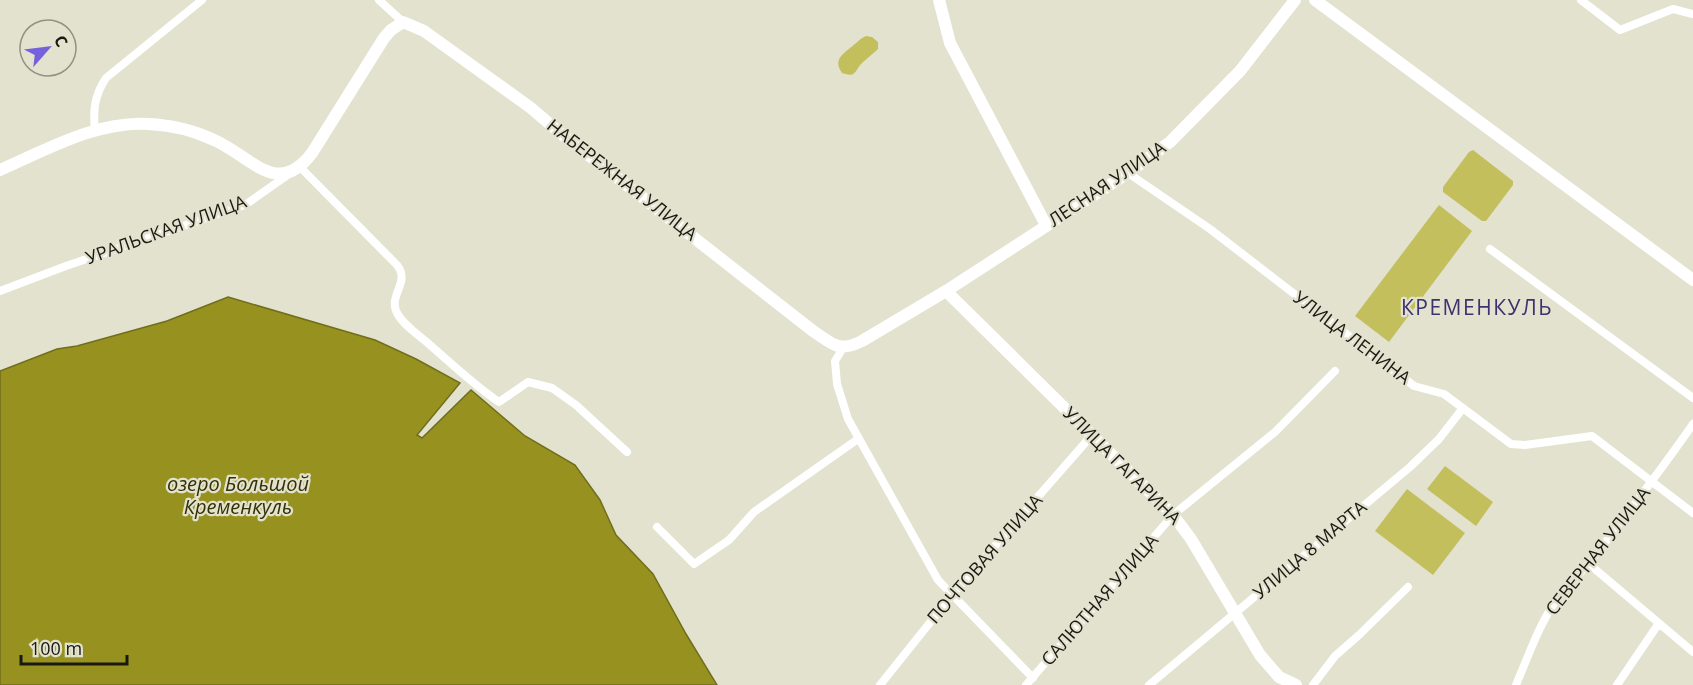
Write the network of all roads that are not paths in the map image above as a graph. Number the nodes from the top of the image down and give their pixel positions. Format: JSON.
{"nodes":[{"id":1,"x":202,"y":0,"type":"edge"},
{"id":2,"x":379,"y":0,"type":"edge"},
{"id":3,"x":939,"y":0,"type":"edge"},
{"id":4,"x":1295,"y":0,"type":"edge"},
{"id":5,"x":1315,"y":0,"type":"edge"},
{"id":6,"x":1581,"y":0,"type":"edge"},
{"id":7,"x":1693,"y":14,"type":"edge"},
{"id":8,"x":400,"y":24,"type":"junction"},
{"id":9,"x":95,"y":131,"type":"junction"},
{"id":10,"x":298,"y":169,"type":"junction"},
{"id":11,"x":0,"y":170,"type":"edge"},
{"id":12,"x":1128,"y":173,"type":"junction"},
{"id":13,"x":1046,"y":225,"type":"junction"},
{"id":14,"x":1490,"y":249,"type":"dead end"},
{"id":15,"x":1693,"y":280,"type":"edge"},
{"id":16,"x":0,"y":291,"type":"edge"},
{"id":17,"x":946,"y":291,"type":"junction"},
{"id":18,"x":843,"y":348,"type":"junction"},
{"id":19,"x":1335,"y":371,"type":"dead end"},
{"id":20,"x":1693,"y":398,"type":"edge"},
{"id":21,"x":1463,"y":408,"type":"junction"},
{"id":22,"x":1693,"y":424,"type":"edge"},
{"id":23,"x":1092,"y":435,"type":"junction"},
{"id":24,"x":858,"y":439,"type":"junction"},
{"id":25,"x":627,"y":452,"type":"dead end"},
{"id":26,"x":1653,"y":482,"type":"junction"},
{"id":27,"x":1693,"y":513,"type":"edge"},
{"id":28,"x":1173,"y":515,"type":"junction"},
{"id":29,"x":657,"y":527,"type":"dead end"},
{"id":30,"x":1588,"y":564,"type":"junction"},
{"id":31,"x":1408,"y":587,"type":"dead end"},
{"id":32,"x":952,"y":595,"type":"junction"},
{"id":33,"x":1234,"y":613,"type":"junction"},
{"id":34,"x":1659,"y":623,"type":"junction"},
{"id":35,"x":1693,"y":652,"type":"edge"},
{"id":36,"x":1033,"y":678,"type":"junction"},
{"id":37,"x":879,"y":685,"type":"edge"},
{"id":38,"x":1026,"y":685,"type":"edge"},
{"id":39,"x":1149,"y":685,"type":"edge"},
{"id":40,"x":1296,"y":685,"type":"edge"},
{"id":41,"x":1313,"y":685,"type":"edge"},
{"id":42,"x":1516,"y":685,"type":"edge"},
{"id":43,"x":1617,"y":685,"type":"edge"}],
"edges":[{"from":1,"to":9,"type":"street"},
{"from":2,"to":8,"type":"street"},
{"from":3,"to":13,"type":"street"},
{"from":4,"to":12,"type":"street","name":"ЛЕСНАЯ УЛИЦА"},
{"from":5,"to":15,"type":"street"},
{"from":6,"to":7,"type":"street"},
{"from":8,"to":10,"type":"street","name":"УРАЛЬСКАЯ УЛИЦА"},
{"from":8,"to":18,"type":"street","name":"НАБЕРЕЖНАЯ УЛИЦА"},
{"from":9,"to":10,"type":"street"},
{"from":9,"to":11,"type":"street"},
{"from":10,"to":16,"type":"street","name":"УРАЛЬСКАЯ УЛИЦА"},
{"from":10,"to":25,"type":"street"},
{"from":12,"to":13,"type":"street","name":"ЛЕСНАЯ УЛИЦА"},
{"from":12,"to":21,"type":"street","name":"УЛИЦА ЛЕНИНА"},
{"from":13,"to":17,"type":"street","name":"ЛЕСНАЯ УЛИЦА"},
{"from":14,"to":20,"type":"street"},
{"from":17,"to":18,"type":"street"},
{"from":17,"to":23,"type":"street","name":"УЛИЦА ГАГАРИНА"},
{"from":18,"to":24,"type":"street"},
{"from":19,"to":28,"type":"street","name":"САЛЮТНАЯ УЛИЦА"},
{"from":21,"to":26,"type":"street","name":"УЛИЦА ЛЕНИНА"},
{"from":21,"to":33,"type":"street","name":"УЛИЦА 8 МАРТА"},
{"from":22,"to":26,"type":"street","name":"СЕВЕРНАЯ УЛИЦА"},
{"from":23,"to":28,"type":"street","name":"УЛИЦА ГАГАРИНА"},
{"from":23,"to":32,"type":"street","name":"ПОЧТОВАЯ УЛИЦА"},
{"from":24,"to":29,"type":"street"},
{"from":24,"to":32,"type":"street"},
{"from":26,"to":27,"type":"street","name":"УЛИЦА ЛЕНИНА"},
{"from":26,"to":30,"type":"street","name":"СЕВЕРНАЯ УЛИЦА"},
{"from":28,"to":33,"type":"street","name":"УЛИЦА ГАГАРИНА"},
{"from":28,"to":36,"type":"street","name":"САЛЮТНАЯ УЛИЦА"},
{"from":30,"to":34,"type":"street"},
{"from":30,"to":42,"type":"street","name":"СЕВЕРНАЯ УЛИЦА"},
{"from":31,"to":41,"type":"street"},
{"from":32,"to":36,"type":"street"},
{"from":32,"to":37,"type":"street","name":"ПОЧТОВАЯ УЛИЦА"},
{"from":33,"to":39,"type":"street","name":"УЛИЦА 8 МАРТА"},
{"from":33,"to":40,"type":"street","name":"УЛИЦА ГАГАРИНА"},
{"from":34,"to":35,"type":"street"},
{"from":34,"to":43,"type":"street"},
{"from":36,"to":38,"type":"street","name":"САЛЮТНАЯ УЛИЦА"}]}
